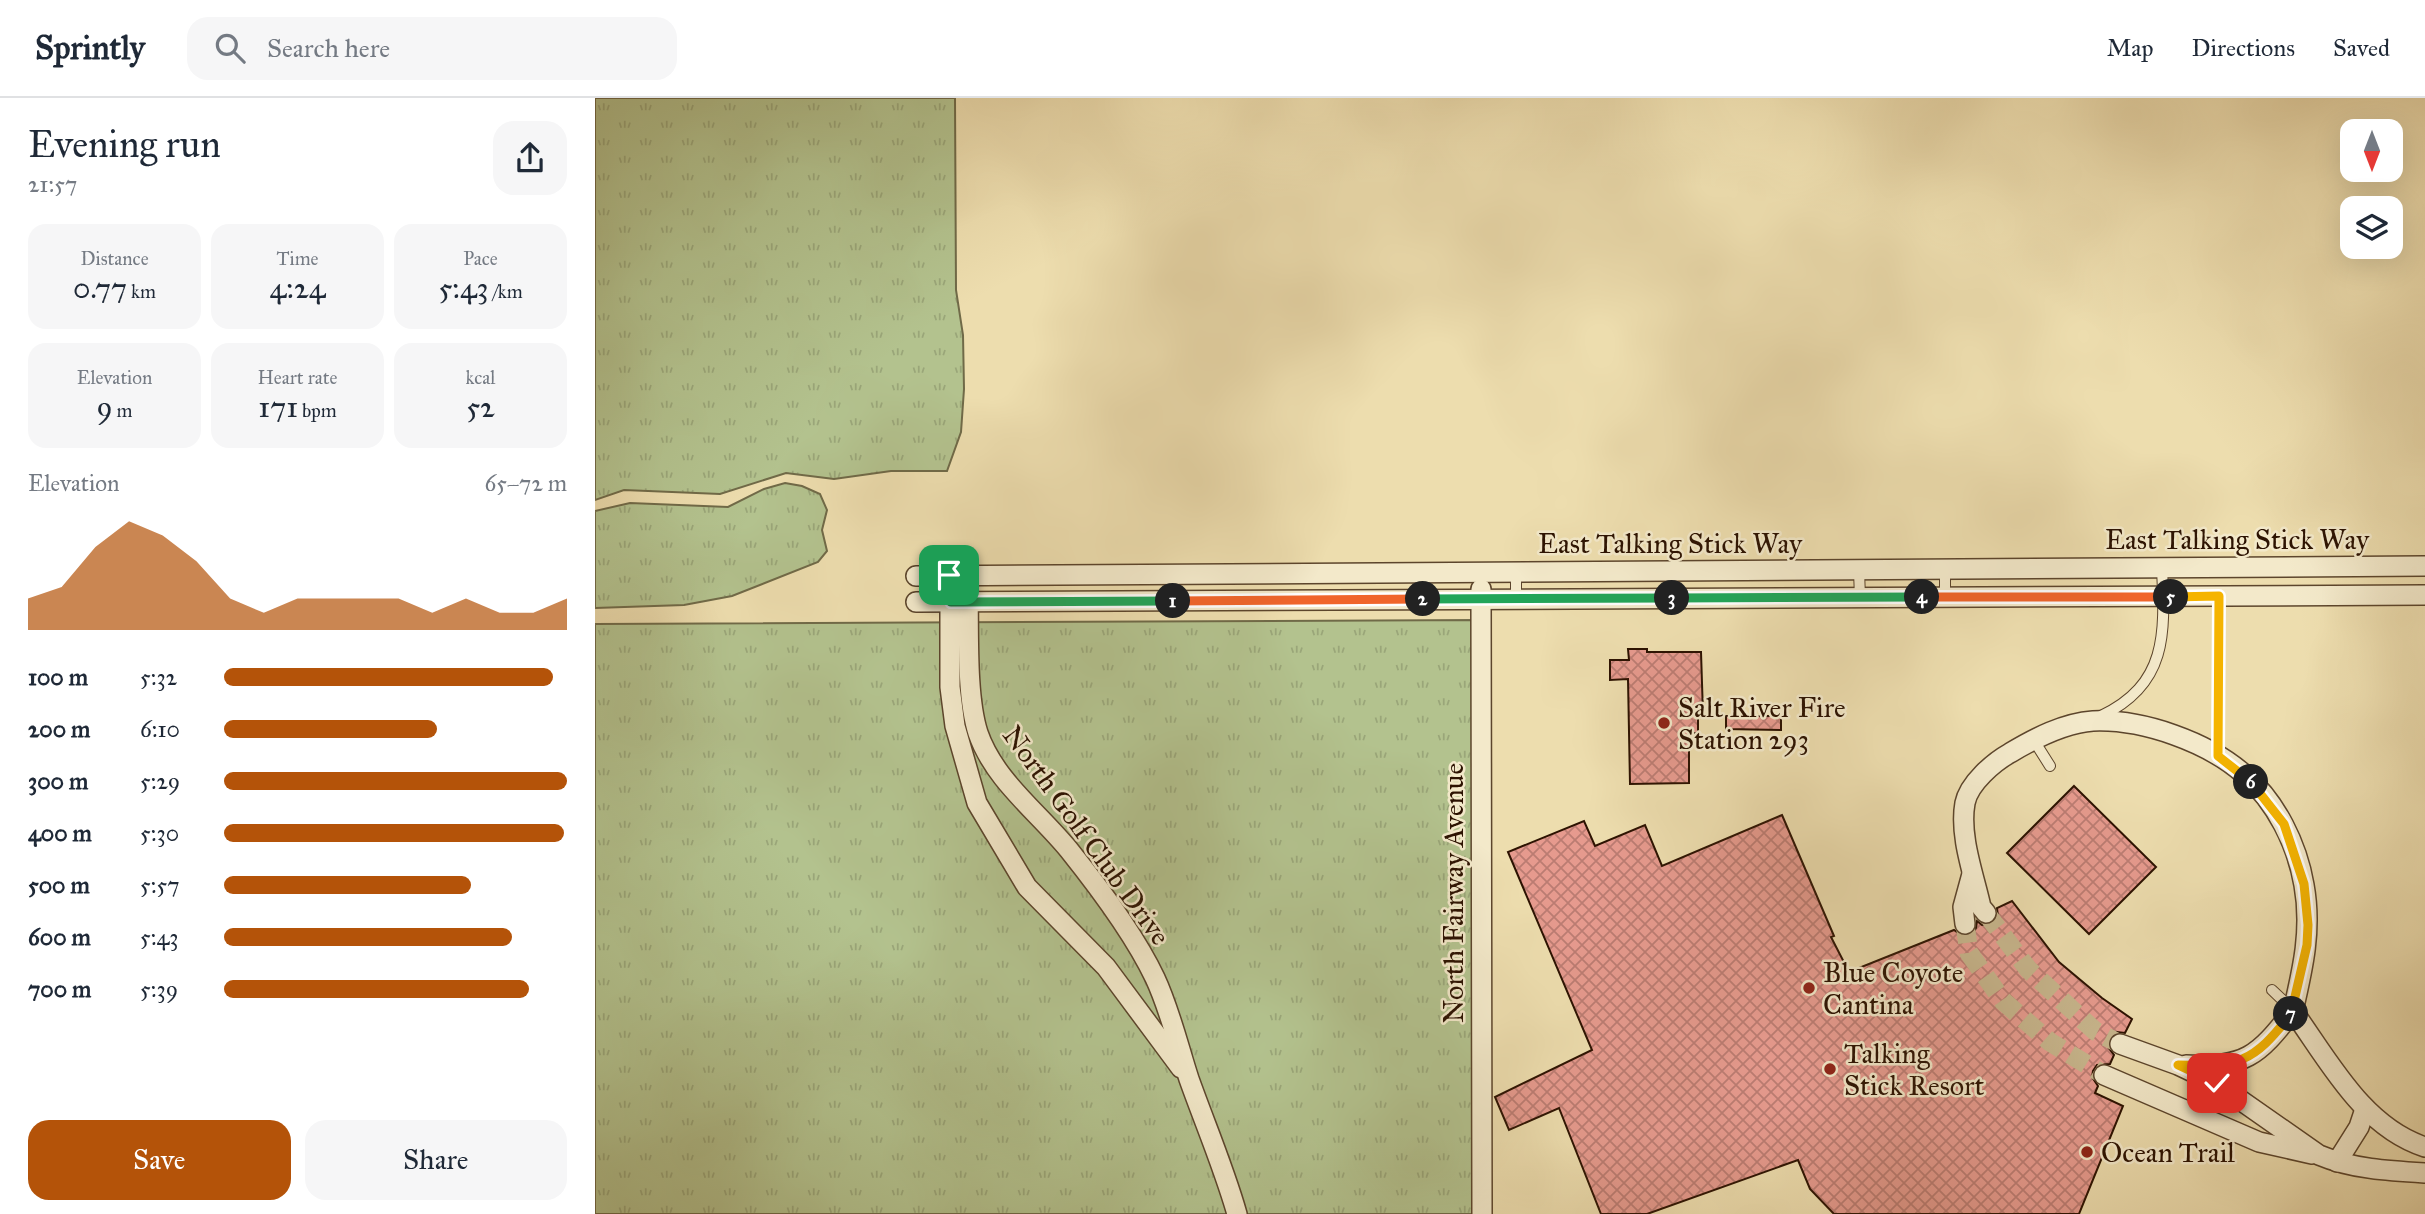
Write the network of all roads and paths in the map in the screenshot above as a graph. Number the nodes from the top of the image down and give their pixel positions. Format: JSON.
{"nodes":[{"id":1,"x":2425,"y":566,"type":"edge"},
{"id":2,"x":2162,"y":568,"type":"junction"},
{"id":3,"x":1945,"y":569,"type":"junction"},
{"id":4,"x":1859,"y":570,"type":"junction"},
{"id":5,"x":1481,"y":572,"type":"junction"},
{"id":6,"x":1516,"y":572,"type":"junction"},
{"id":7,"x":959,"y":575,"type":"junction"},
{"id":8,"x":916,"y":576,"type":"joint"},
{"id":9,"x":2425,"y":595,"type":"edge"},
{"id":10,"x":2219,"y":596,"type":"junction"},
{"id":11,"x":1945,"y":597,"type":"junction"},
{"id":12,"x":2163,"y":597,"type":"junction"},
{"id":13,"x":1860,"y":598,"type":"junction"},
{"id":14,"x":1481,"y":599,"type":"junction"},
{"id":15,"x":1516,"y":599,"type":"junction"},
{"id":16,"x":916,"y":602,"type":"joint"},
{"id":17,"x":960,"y":602,"type":"junction"},
{"id":18,"x":2091,"y":721,"type":"junction"},
{"id":19,"x":2033,"y":739,"type":"junction"},
{"id":20,"x":2218,"y":756,"type":"junction"},
{"id":21,"x":2050,"y":766,"type":"dead end"},
{"id":22,"x":1973,"y":869,"type":"junction"},
{"id":23,"x":1986,"y":913,"type":"tunnel mouth"},
{"id":24,"x":1965,"y":924,"type":"tunnel mouth"},
{"id":25,"x":2272,"y":990,"type":"dead end"},
{"id":26,"x":2293,"y":1011,"type":"junction"},
{"id":27,"x":2120,"y":1044,"type":"tunnel mouth"},
{"id":28,"x":2178,"y":1065,"type":"junction"},
{"id":29,"x":2104,"y":1075,"type":"tunnel mouth"},
{"id":30,"x":1190,"y":1080,"type":"junction"},
{"id":31,"x":2365,"y":1108,"type":"junction"},
{"id":32,"x":2425,"y":1147,"type":"edge"},
{"id":33,"x":2328,"y":1158,"type":"junction"},
{"id":34,"x":2425,"y":1173,"type":"edge"},
{"id":35,"x":1237,"y":1214,"type":"edge"},
{"id":36,"x":1482,"y":1214,"type":"edge"}],
"edges":[{"from":1,"to":2,"type":"street","name":"East Talking Stick Way"},
{"from":2,"to":3,"type":"street","name":"East Talking Stick Way"},
{"from":2,"to":12,"type":"lane"},
{"from":3,"to":4,"type":"street","name":"East Talking Stick Way"},
{"from":3,"to":11,"type":"lane"},
{"from":4,"to":6,"type":"street","name":"East Talking Stick Way"},
{"from":4,"to":13,"type":"lane"},
{"from":5,"to":6,"type":"street","name":"East Talking Stick Way"},
{"from":5,"to":7,"type":"street","name":"East Talking Stick Way"},
{"from":5,"to":14,"type":"street","name":"North Fairway Avenue"},
{"from":6,"to":15,"type":"lane"},
{"from":7,"to":8,"type":"street","name":"East Talking Stick Way"},
{"from":7,"to":17,"type":"street","name":"North Golf Club Drive"},
{"from":8,"to":16,"type":"lane"},
{"from":9,"to":10,"type":"street","name":"East Talking Stick Way"},
{"from":10,"to":12,"type":"street","name":"East Talking Stick Way"},
{"from":10,"to":20,"type":"lane"},
{"from":11,"to":12,"type":"street","name":"East Talking Stick Way"},
{"from":11,"to":13,"type":"street","name":"East Talking Stick Way"},
{"from":12,"to":18,"type":"lane"},
{"from":13,"to":15,"type":"street","name":"East Talking Stick Way"},
{"from":14,"to":15,"type":"street","name":"East Talking Stick Way"},
{"from":14,"to":17,"type":"street","name":"East Talking Stick Way"},
{"from":14,"to":36,"type":"street","name":"North Fairway Avenue"},
{"from":16,"to":17,"type":"street","name":"East Talking Stick Way"},
{"from":17,"to":30,"type":"street","name":"North Golf Club Drive"},
{"from":17,"to":30,"type":"street","name":"North Golf Club Drive"},
{"from":18,"to":19,"type":"street"},
{"from":18,"to":20,"type":"street"},
{"from":19,"to":21,"type":"lane"},
{"from":19,"to":22,"type":"street"},
{"from":20,"to":26,"type":"street"},
{"from":22,"to":23,"type":"street"},
{"from":22,"to":24,"type":"street"},
{"from":25,"to":26,"type":"lane"},
{"from":26,"to":28,"type":"street"},
{"from":26,"to":31,"type":"street"},
{"from":27,"to":28,"type":"street"},
{"from":28,"to":33,"type":"street"},
{"from":29,"to":33,"type":"street"},
{"from":30,"to":35,"type":"street","name":"North Golf Club Drive"},
{"from":31,"to":32,"type":"street"},
{"from":31,"to":33,"type":"street"},
{"from":33,"to":34,"type":"street"}]}
